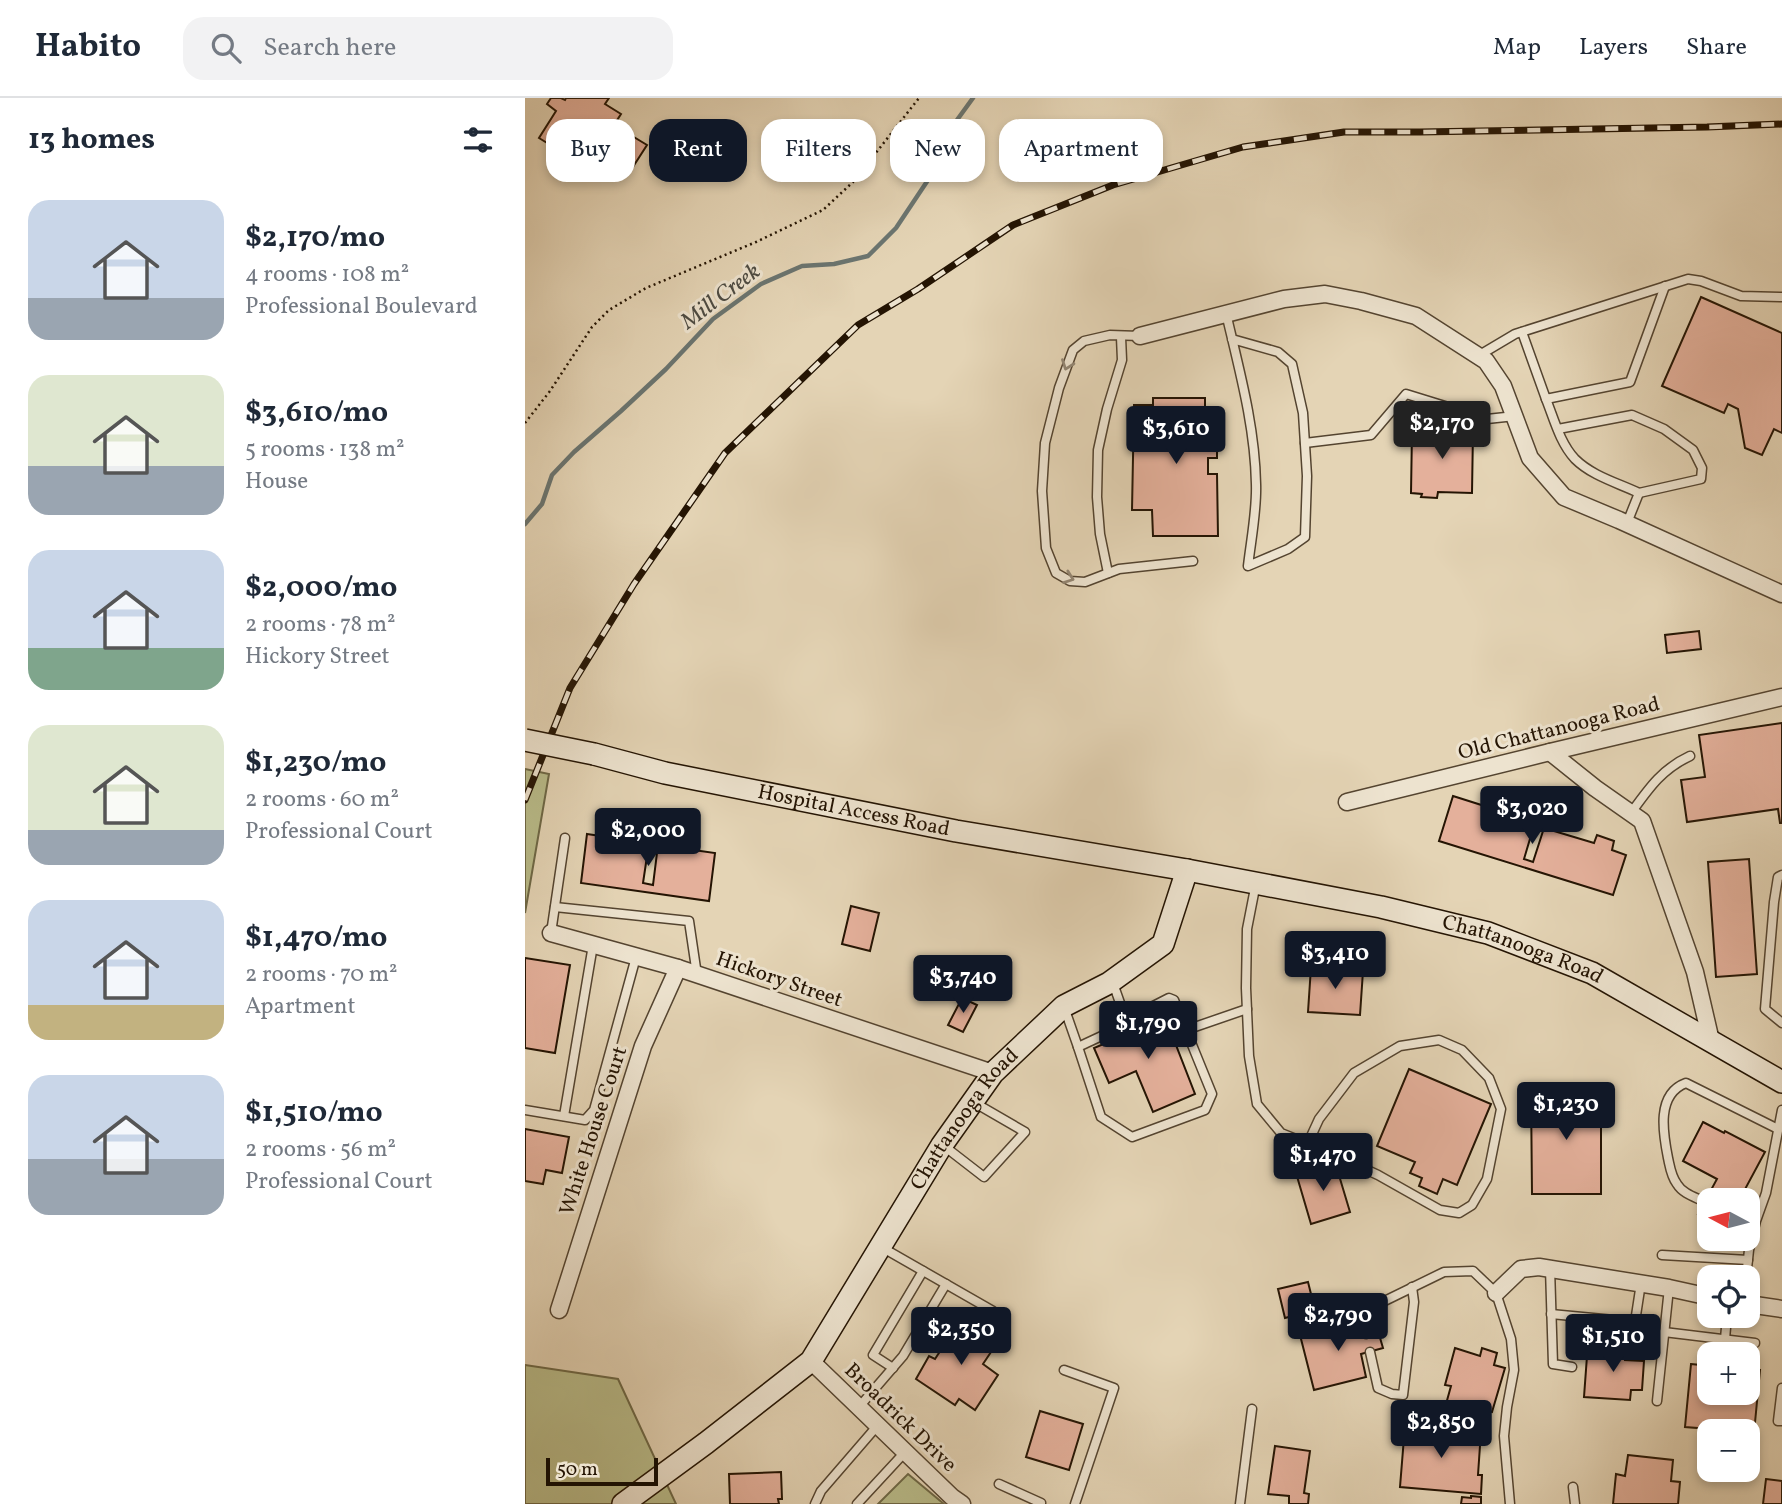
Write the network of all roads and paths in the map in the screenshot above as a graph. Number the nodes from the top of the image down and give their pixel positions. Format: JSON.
{"nodes":[{"id":1,"x":919,"y":98,"type":"edge"},
{"id":2,"x":1665,"y":286,"type":"junction"},
{"id":3,"x":1782,"y":297,"type":"edge"},
{"id":4,"x":1226,"y":313,"type":"junction"},
{"id":5,"x":1522,"y":332,"type":"junction"},
{"id":6,"x":1140,"y":336,"type":"joint"},
{"id":7,"x":1121,"y":337,"type":"junction"},
{"id":8,"x":1232,"y":339,"type":"junction"},
{"id":9,"x":1478,"y":356,"type":"junction"},
{"id":10,"x":1546,"y":399,"type":"junction"},
{"id":11,"x":1515,"y":416,"type":"junction"},
{"id":12,"x":525,"y":423,"type":"edge"},
{"id":13,"x":1558,"y":429,"type":"junction"},
{"id":14,"x":1305,"y":443,"type":"junction"},
{"id":15,"x":1639,"y":493,"type":"junction"},
{"id":16,"x":1627,"y":523,"type":"junction"},
{"id":17,"x":1193,"y":561,"type":"dead end"},
{"id":18,"x":1108,"y":573,"type":"junction"},
{"id":19,"x":1782,"y":594,"type":"edge"},
{"id":20,"x":1782,"y":697,"type":"edge"},
{"id":21,"x":525,"y":740,"type":"edge"},
{"id":22,"x":1550,"y":752,"type":"junction"},
{"id":23,"x":1690,"y":756,"type":"dead end"},
{"id":24,"x":1347,"y":802,"type":"dead end"},
{"id":25,"x":1631,"y":813,"type":"junction"},
{"id":26,"x":565,"y":838,"type":"dead end"},
{"id":27,"x":1187,"y":870,"type":"junction"},
{"id":28,"x":1782,"y":875,"type":"edge"},
{"id":29,"x":1256,"y":883,"type":"junction"},
{"id":30,"x":555,"y":907,"type":"junction"},
{"id":31,"x":551,"y":933,"type":"joint"},
{"id":32,"x":593,"y":945,"type":"junction"},
{"id":33,"x":636,"y":957,"type":"junction"},
{"id":34,"x":678,"y":968,"type":"junction"},
{"id":35,"x":697,"y":975,"type":"junction"},
{"id":36,"x":1112,"y":981,"type":"junction"},
{"id":37,"x":1064,"y":1006,"type":"junction"},
{"id":38,"x":1247,"y":1009,"type":"junction"},
{"id":39,"x":1126,"y":1020,"type":"junction"},
{"id":40,"x":1782,"y":1023,"type":"edge"},
{"id":41,"x":1186,"y":1030,"type":"junction"},
{"id":42,"x":1711,"y":1041,"type":"junction"},
{"id":43,"x":1078,"y":1047,"type":"junction"},
{"id":44,"x":993,"y":1073,"type":"junction"},
{"id":45,"x":1782,"y":1082,"type":"edge"},
{"id":46,"x":972,"y":1101,"type":"junction"},
{"id":47,"x":525,"y":1110,"type":"edge"},
{"id":48,"x":1782,"y":1110,"type":"edge"},
{"id":49,"x":564,"y":1116,"type":"junction"},
{"id":50,"x":1778,"y":1129,"type":"junction"},
{"id":51,"x":1308,"y":1143,"type":"junction"},
{"id":52,"x":942,"y":1145,"type":"junction"},
{"id":53,"x":1697,"y":1198,"type":"edge"},
{"id":54,"x":1761,"y":1204,"type":"edge"},
{"id":55,"x":880,"y":1247,"type":"junction"},
{"id":56,"x":1749,"y":1251,"type":"edge"},
{"id":57,"x":1662,"y":1255,"type":"dead end"},
{"id":58,"x":1748,"y":1260,"type":"junction"},
{"id":59,"x":1747,"y":1265,"type":"edge"},
{"id":60,"x":1550,"y":1269,"type":"junction"},
{"id":61,"x":923,"y":1271,"type":"junction"},
{"id":62,"x":1641,"y":1283,"type":"junction"},
{"id":63,"x":946,"y":1284,"type":"junction"},
{"id":64,"x":1412,"y":1287,"type":"junction"},
{"id":65,"x":1668,"y":1288,"type":"junction"},
{"id":66,"x":1496,"y":1293,"type":"junction"},
{"id":67,"x":1697,"y":1294,"type":"edge"},
{"id":68,"x":1760,"y":1306,"type":"edge"},
{"id":69,"x":1782,"y":1309,"type":"edge"},
{"id":70,"x":559,"y":1310,"type":"dead end"},
{"id":71,"x":993,"y":1311,"type":"dead end"},
{"id":72,"x":1551,"y":1314,"type":"junction"},
{"id":73,"x":1726,"y":1328,"type":"edge"},
{"id":74,"x":1664,"y":1332,"type":"junction"},
{"id":75,"x":1366,"y":1334,"type":"dead end"},
{"id":76,"x":1725,"y":1339,"type":"junction"},
{"id":77,"x":1748,"y":1342,"type":"edge"},
{"id":78,"x":1370,"y":1352,"type":"dead end"},
{"id":79,"x":811,"y":1361,"type":"junction"},
{"id":80,"x":1572,"y":1367,"type":"dead end"},
{"id":81,"x":893,"y":1368,"type":"junction"},
{"id":82,"x":1065,"y":1370,"type":"dead end"},
{"id":83,"x":1782,"y":1388,"type":"edge"},
{"id":84,"x":1657,"y":1401,"type":"dead end"},
{"id":85,"x":859,"y":1407,"type":"junction"},
{"id":86,"x":1252,"y":1409,"type":"dead end"},
{"id":87,"x":1782,"y":1421,"type":"edge"},
{"id":88,"x":878,"y":1425,"type":"junction"},
{"id":89,"x":906,"y":1451,"type":"junction"},
{"id":90,"x":999,"y":1484,"type":"dead end"},
{"id":91,"x":1573,"y":1486,"type":"dead end"},
{"id":92,"x":623,"y":1504,"type":"edge"},
{"id":93,"x":815,"y":1504,"type":"edge"},
{"id":94,"x":857,"y":1504,"type":"edge"},
{"id":95,"x":962,"y":1504,"type":"edge"},
{"id":96,"x":1042,"y":1504,"type":"edge"},
{"id":97,"x":1075,"y":1504,"type":"edge"},
{"id":98,"x":1240,"y":1504,"type":"edge"},
{"id":99,"x":1510,"y":1504,"type":"edge"},
{"id":100,"x":1575,"y":1504,"type":"edge"}],
"edges":[{"from":1,"to":12,"type":"path"},
{"from":2,"to":3,"type":"lane"},
{"from":2,"to":5,"type":"lane"},
{"from":2,"to":10,"type":"lane"},
{"from":4,"to":6,"type":"street"},
{"from":4,"to":8,"type":"lane"},
{"from":4,"to":9,"type":"street"},
{"from":5,"to":9,"type":"lane"},
{"from":5,"to":10,"type":"lane"},
{"from":6,"to":7,"type":"lane"},
{"from":7,"to":18,"type":"lane"},
{"from":7,"to":18,"type":"lane","one_way":true},
{"from":8,"to":14,"type":"lane"},
{"from":8,"to":14,"type":"lane"},
{"from":9,"to":11,"type":"street"},
{"from":10,"to":13,"type":"lane"},
{"from":11,"to":14,"type":"lane"},
{"from":11,"to":16,"type":"street"},
{"from":13,"to":15,"type":"lane"},
{"from":13,"to":15,"type":"lane"},
{"from":15,"to":16,"type":"lane"},
{"from":16,"to":19,"type":"street"},
{"from":17,"to":18,"type":"lane"},
{"from":20,"to":22,"type":"street","name":"Old Chattanooga Road"},
{"from":21,"to":27,"type":"main road","name":"Hospital Access Road","bridge":true},
{"from":22,"to":24,"type":"street","name":"Old Chattanooga Road"},
{"from":22,"to":25,"type":"street"},
{"from":23,"to":25,"type":"lane"},
{"from":25,"to":42,"type":"street"},
{"from":26,"to":30,"type":"lane"},
{"from":27,"to":29,"type":"main road","name":"Chattanooga Road"},
{"from":27,"to":36,"type":"main road","name":"Chattanooga Road"},
{"from":28,"to":40,"type":"lane"},
{"from":29,"to":38,"type":"lane"},
{"from":29,"to":42,"type":"main road","name":"Chattanooga Road"},
{"from":30,"to":31,"type":"lane"},
{"from":30,"to":35,"type":"lane"},
{"from":31,"to":32,"type":"street","name":"Hickory Street"},
{"from":32,"to":33,"type":"street","name":"Hickory Street"},
{"from":32,"to":49,"type":"lane"},
{"from":33,"to":34,"type":"street","name":"Hickory Street"},
{"from":33,"to":49,"type":"lane"},
{"from":34,"to":35,"type":"street","name":"Hickory Street"},
{"from":34,"to":70,"type":"street","name":"White House Court"},
{"from":35,"to":44,"type":"street","name":"Hickory Street"},
{"from":36,"to":37,"type":"main road","name":"Chattanooga Road"},
{"from":36,"to":39,"type":"lane"},
{"from":37,"to":43,"type":"lane"},
{"from":37,"to":44,"type":"main road","name":"Chattanooga Road"},
{"from":38,"to":41,"type":"lane"},
{"from":38,"to":51,"type":"lane"},
{"from":39,"to":41,"type":"lane"},
{"from":39,"to":43,"type":"lane"},
{"from":41,"to":43,"type":"lane"},
{"from":42,"to":45,"type":"main road","name":"Chattanooga Road"},
{"from":44,"to":46,"type":"main road","name":"Chattanooga Road"},
{"from":46,"to":52,"type":"main road","name":"Chattanooga Road"},
{"from":46,"to":52,"type":"lane"},
{"from":47,"to":49,"type":"lane"},
{"from":48,"to":50,"type":"lane"},
{"from":50,"to":53,"type":"lane"},
{"from":50,"to":54,"type":"lane"},
{"from":51,"to":51,"type":"lane"},
{"from":52,"to":55,"type":"main road","name":"Chattanooga Road"},
{"from":55,"to":61,"type":"lane"},
{"from":55,"to":79,"type":"main road","name":"Chattanooga Road"},
{"from":56,"to":58,"type":"lane"},
{"from":57,"to":58,"type":"lane"},
{"from":58,"to":59,"type":"lane"},
{"from":60,"to":62,"type":"street"},
{"from":60,"to":66,"type":"street"},
{"from":60,"to":72,"type":"lane"},
{"from":61,"to":63,"type":"lane"},
{"from":61,"to":81,"type":"lane"},
{"from":62,"to":65,"type":"street"},
{"from":62,"to":72,"type":"lane"},
{"from":63,"to":71,"type":"lane"},
{"from":63,"to":81,"type":"lane"},
{"from":64,"to":66,"type":"lane"},
{"from":64,"to":75,"type":"lane"},
{"from":64,"to":78,"type":"lane"},
{"from":65,"to":67,"type":"street"},
{"from":65,"to":74,"type":"lane"},
{"from":66,"to":99,"type":"lane"},
{"from":68,"to":69,"type":"street"},
{"from":72,"to":80,"type":"lane"},
{"from":73,"to":76,"type":"lane"},
{"from":74,"to":76,"type":"lane"},
{"from":74,"to":84,"type":"lane"},
{"from":76,"to":77,"type":"lane"},
{"from":79,"to":85,"type":"street","name":"Broadrick Drive"},
{"from":79,"to":92,"type":"main road","name":"Chattanooga Road"},
{"from":81,"to":85,"type":"lane"},
{"from":82,"to":97,"type":"lane"},
{"from":83,"to":87,"type":"lane"},
{"from":85,"to":88,"type":"street","name":"Broadrick Drive"},
{"from":86,"to":98,"type":"lane"},
{"from":88,"to":89,"type":"street","name":"Broadrick Drive"},
{"from":88,"to":93,"type":"lane"},
{"from":89,"to":94,"type":"lane"},
{"from":89,"to":95,"type":"street","name":"Broadrick Drive"},
{"from":90,"to":96,"type":"lane"},
{"from":91,"to":100,"type":"lane"}]}
